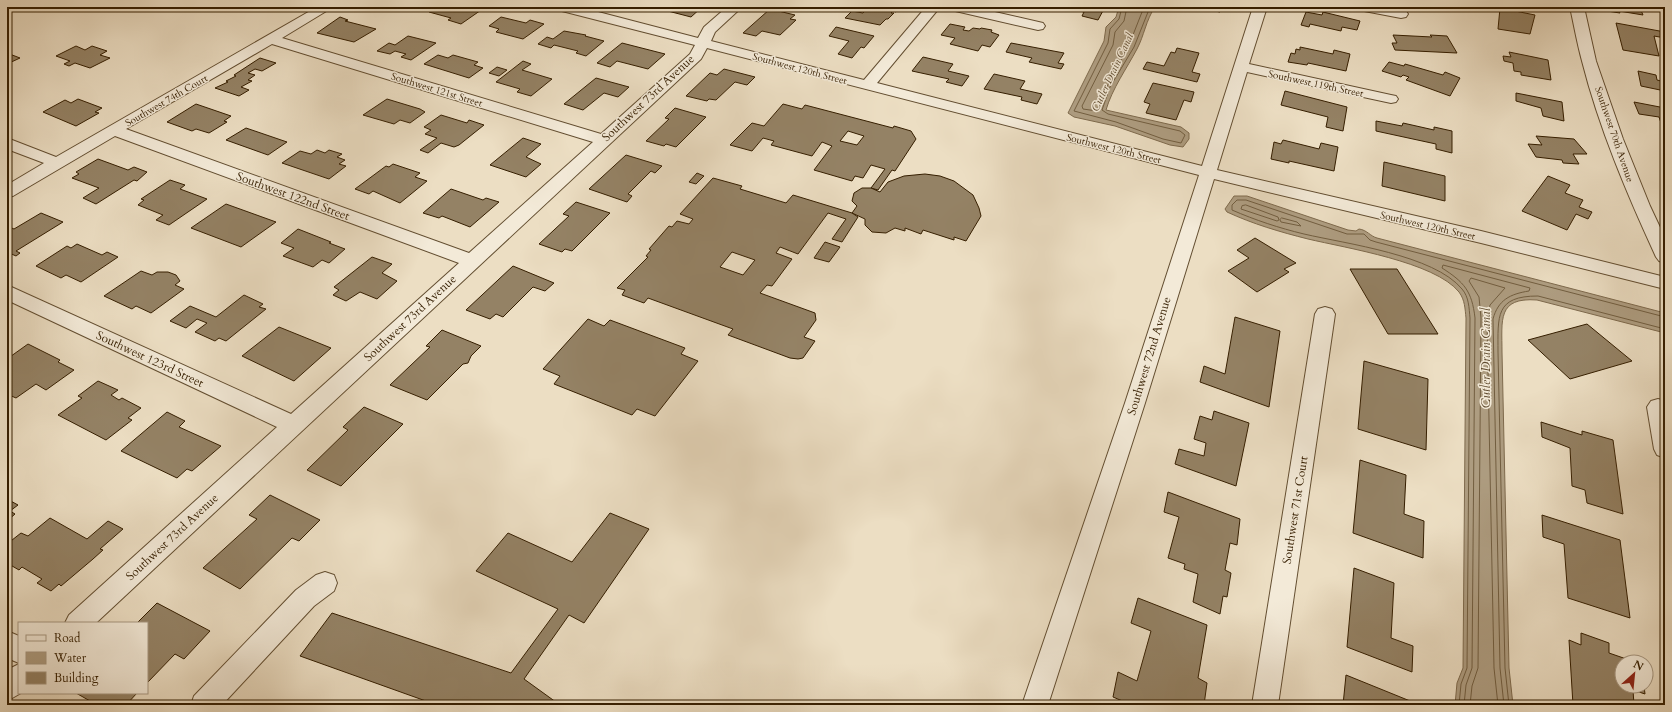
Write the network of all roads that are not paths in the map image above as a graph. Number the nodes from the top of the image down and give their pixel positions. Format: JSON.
{"nodes":[{"id":1,"x":326,"y":7,"type":"edge"},
{"id":2,"x":563,"y":7,"type":"edge"},
{"id":3,"x":735,"y":7,"type":"edge"},
{"id":4,"x":933,"y":7,"type":"edge"},
{"id":5,"x":956,"y":7,"type":"edge"},
{"id":6,"x":1260,"y":7,"type":"edge"},
{"id":7,"x":1364,"y":7,"type":"edge"},
{"id":8,"x":1578,"y":7,"type":"edge"},
{"id":9,"x":1400,"y":14,"type":"dead end"},
{"id":10,"x":1038,"y":26,"type":"dead end"},
{"id":11,"x":270,"y":39,"type":"junction"},
{"id":12,"x":702,"y":42,"type":"junction"},
{"id":13,"x":1241,"y":66,"type":"junction"},
{"id":14,"x":867,"y":85,"type":"junction"},
{"id":15,"x":1391,"y":99,"type":"dead end"},
{"id":16,"x":114,"y":130,"type":"junction"},
{"id":17,"x":603,"y":140,"type":"junction"},
{"id":18,"x":7,"y":143,"type":"edge"},
{"id":19,"x":58,"y":163,"type":"junction"},
{"id":20,"x":1208,"y":172,"type":"junction"},
{"id":21,"x":7,"y":192,"type":"edge"},
{"id":22,"x":1665,"y":257,"type":"edge"},
{"id":23,"x":472,"y":261,"type":"junction"},
{"id":24,"x":1665,"y":283,"type":"edge"},
{"id":25,"x":7,"y":292,"type":"edge"},
{"id":26,"x":1325,"y":314,"type":"dead end"},
{"id":27,"x":1658,"y":407,"type":"dead end"},
{"id":28,"x":293,"y":425,"type":"junction"},
{"id":29,"x":1665,"y":449,"type":"edge"},
{"id":30,"x":325,"y":583,"type":"dead end"},
{"id":31,"x":79,"y":622,"type":"edge"},
{"id":32,"x":7,"y":643,"type":"edge"},
{"id":33,"x":18,"y":650,"type":"edge"},
{"id":34,"x":18,"y":678,"type":"edge"},
{"id":35,"x":7,"y":688,"type":"edge"},
{"id":36,"x":204,"y":705,"type":"edge"},
{"id":37,"x":1035,"y":705,"type":"edge"},
{"id":38,"x":1265,"y":705,"type":"edge"}],
"edges":[{"from":1,"to":11,"type":"street","name":"Southwest 74th Court"},
{"from":2,"to":12,"type":"street","name":"Southwest 120th Street"},
{"from":3,"to":12,"type":"street","name":"Southwest 73rd Avenue"},
{"from":4,"to":14,"type":"street"},
{"from":5,"to":10,"type":"street"},
{"from":6,"to":13,"type":"street","name":"Southwest 72nd Avenue"},
{"from":7,"to":9,"type":"street"},
{"from":8,"to":22,"type":"street","name":"Southwest 70th Avenue"},
{"from":11,"to":16,"type":"street","name":"Southwest 74th Court"},
{"from":11,"to":17,"type":"street","name":"Southwest 121st Street"},
{"from":12,"to":14,"type":"street","name":"Southwest 120th Street"},
{"from":12,"to":17,"type":"street","name":"Southwest 73rd Avenue"},
{"from":13,"to":15,"type":"street","name":"Southwest 119th Street"},
{"from":13,"to":20,"type":"street","name":"Southwest 72nd Avenue"},
{"from":14,"to":20,"type":"street","name":"Southwest 120th Street"},
{"from":16,"to":19,"type":"street","name":"Southwest 74th Court"},
{"from":16,"to":23,"type":"street","name":"Southwest 122nd Street"},
{"from":17,"to":23,"type":"street","name":"Southwest 73rd Avenue"},
{"from":18,"to":19,"type":"street"},
{"from":19,"to":21,"type":"street","name":"Southwest 74th Court"},
{"from":20,"to":24,"type":"street","name":"Southwest 120th Street"},
{"from":20,"to":37,"type":"street","name":"Southwest 72nd Avenue"},
{"from":23,"to":28,"type":"street","name":"Southwest 73rd Avenue"},
{"from":25,"to":28,"type":"street","name":"Southwest 123rd Street"},
{"from":26,"to":38,"type":"street","name":"Southwest 71st Court"},
{"from":27,"to":29,"type":"street"},
{"from":28,"to":31,"type":"street","name":"Southwest 73rd Avenue"},
{"from":30,"to":36,"type":"street"},
{"from":32,"to":33,"type":"street"},
{"from":34,"to":35,"type":"street"}]}
